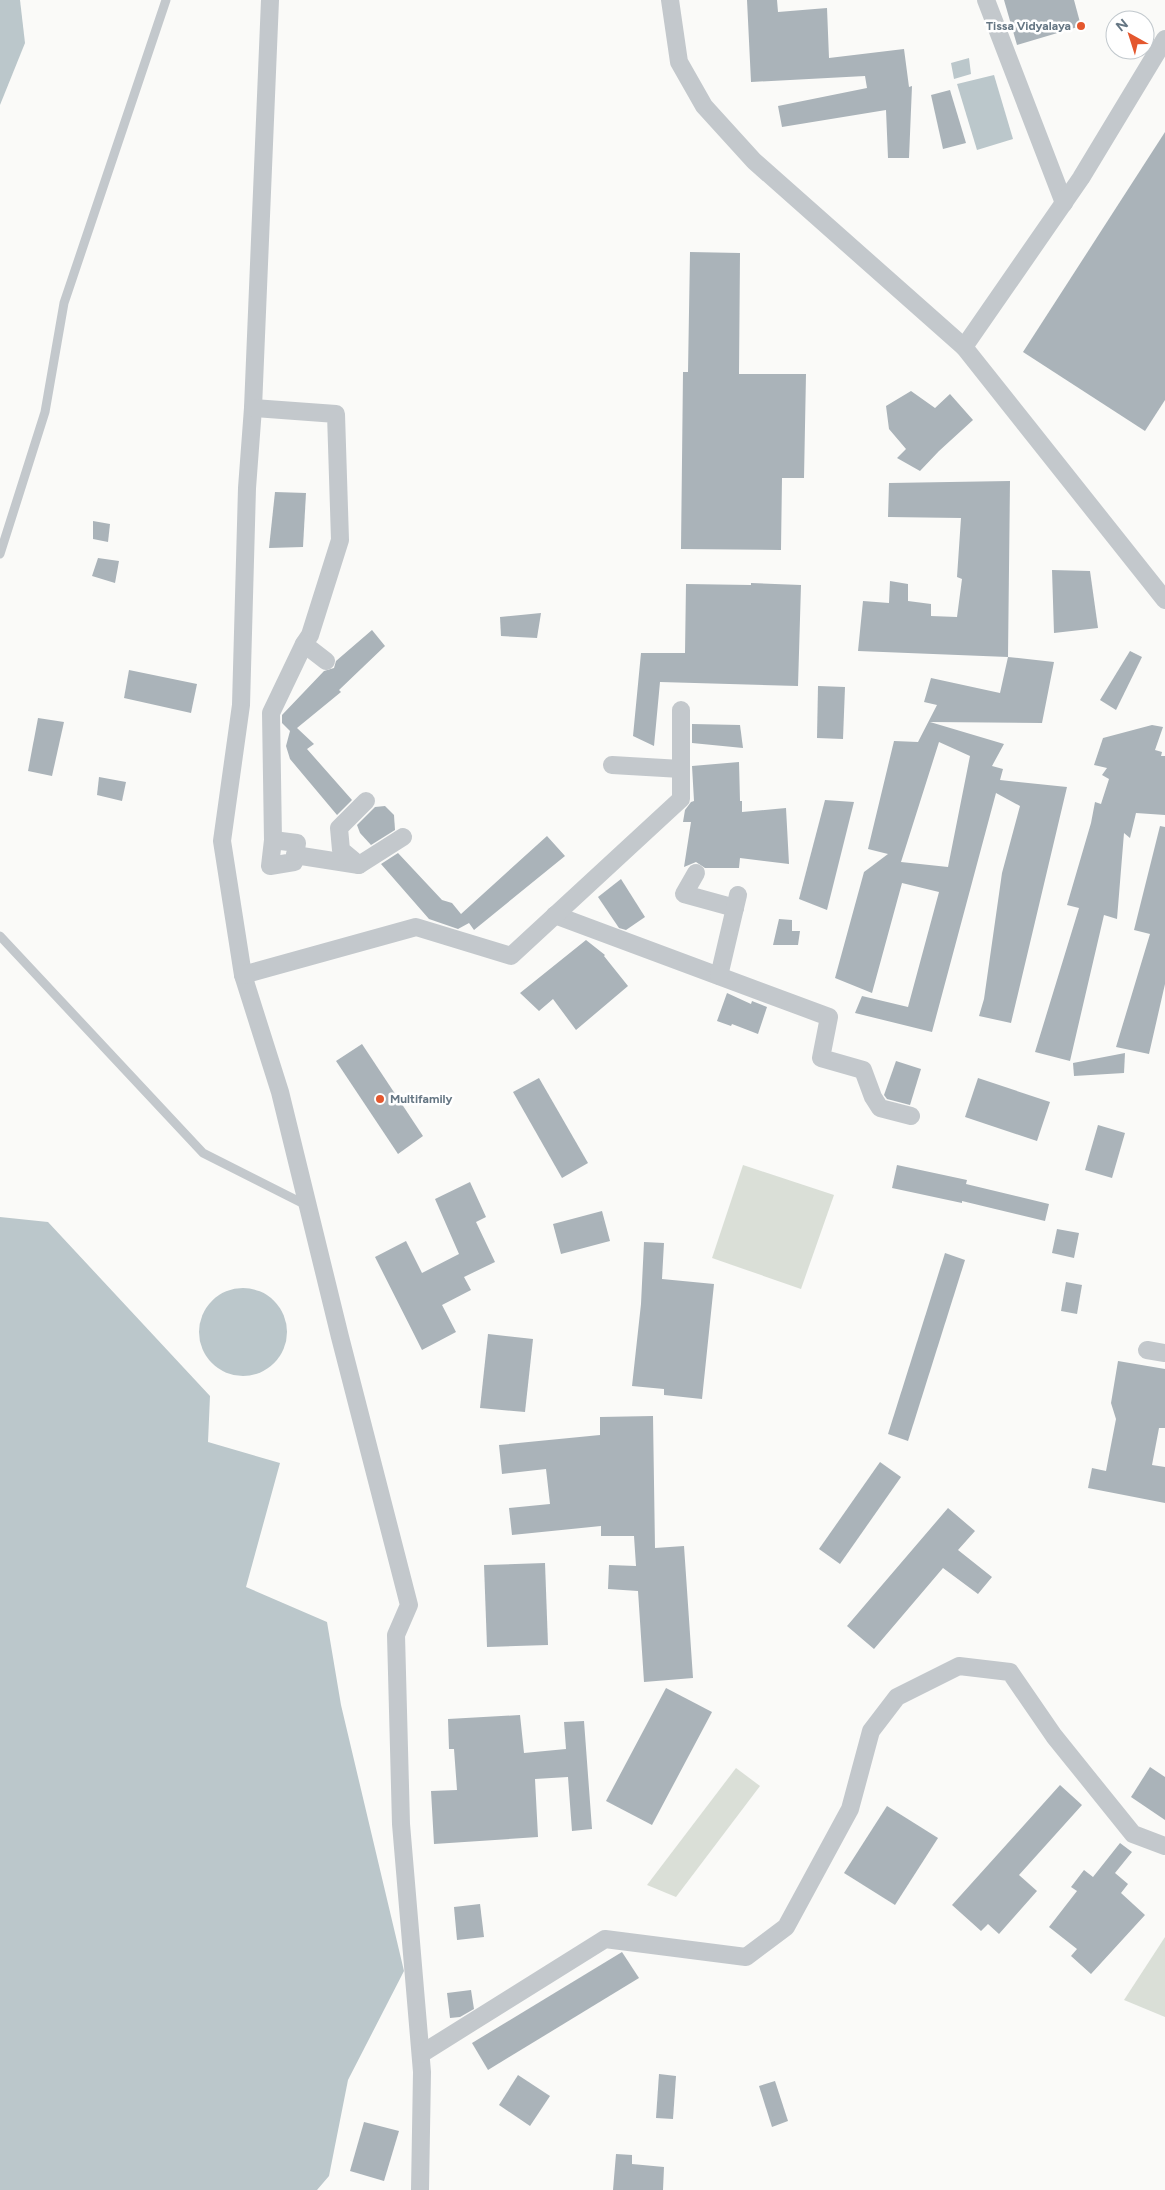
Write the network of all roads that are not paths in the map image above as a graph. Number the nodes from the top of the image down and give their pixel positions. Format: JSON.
{"nodes":[{"id":1,"x":166,"y":0,"type":"edge"},
{"id":2,"x":270,"y":0,"type":"edge"},
{"id":3,"x":670,"y":0,"type":"edge"},
{"id":4,"x":986,"y":0,"type":"edge"},
{"id":5,"x":1165,"y":39,"type":"edge"},
{"id":6,"x":1064,"y":203,"type":"junction"},
{"id":7,"x":964,"y":347,"type":"junction"},
{"id":8,"x":253,"y":408,"type":"junction"},
{"id":9,"x":0,"y":554,"type":"edge"},
{"id":10,"x":1165,"y":600,"type":"edge"},
{"id":11,"x":304,"y":644,"type":"junction"},
{"id":12,"x":326,"y":661,"type":"dead end"},
{"id":13,"x":680,"y":710,"type":"dead end"},
{"id":14,"x":612,"y":765,"type":"dead end"},
{"id":15,"x":681,"y":769,"type":"junction"},
{"id":16,"x":366,"y":800,"type":"dead end"},
{"id":17,"x":403,"y":837,"type":"dead end"},
{"id":18,"x":273,"y":840,"type":"junction"},
{"id":19,"x":295,"y":855,"type":"junction"},
{"id":20,"x":359,"y":865,"type":"junction"},
{"id":21,"x":696,"y":873,"type":"dead end"},
{"id":22,"x":555,"y":915,"type":"junction"},
{"id":23,"x":0,"y":936,"type":"edge"},
{"id":24,"x":243,"y":975,"type":"junction"},
{"id":25,"x":720,"y":976,"type":"junction"},
{"id":26,"x":911,"y":1116,"type":"dead end"},
{"id":27,"x":308,"y":1206,"type":"junction"},
{"id":28,"x":1147,"y":1350,"type":"dead end"},
{"id":29,"x":1165,"y":1353,"type":"edge"},
{"id":30,"x":1165,"y":1846,"type":"edge"},
{"id":31,"x":420,"y":2054,"type":"junction"},
{"id":32,"x":420,"y":2190,"type":"edge"}],
"edges":[{"from":1,"to":9,"type":"lane"},
{"from":2,"to":8,"type":"street"},
{"from":3,"to":7,"type":"street"},
{"from":4,"to":6,"type":"street"},
{"from":5,"to":6,"type":"street"},
{"from":6,"to":7,"type":"street"},
{"from":7,"to":10,"type":"street"},
{"from":8,"to":11,"type":"street"},
{"from":8,"to":24,"type":"street"},
{"from":11,"to":12,"type":"street"},
{"from":11,"to":18,"type":"street"},
{"from":13,"to":15,"type":"street"},
{"from":14,"to":15,"type":"street"},
{"from":15,"to":22,"type":"street"},
{"from":16,"to":20,"type":"street"},
{"from":17,"to":20,"type":"street"},
{"from":18,"to":19,"type":"street"},
{"from":18,"to":19,"type":"street"},
{"from":19,"to":20,"type":"street"},
{"from":21,"to":25,"type":"street"},
{"from":22,"to":24,"type":"street"},
{"from":22,"to":25,"type":"street"},
{"from":23,"to":27,"type":"lane"},
{"from":24,"to":27,"type":"street"},
{"from":25,"to":26,"type":"street"},
{"from":27,"to":31,"type":"street"},
{"from":28,"to":29,"type":"street"},
{"from":30,"to":31,"type":"street"},
{"from":31,"to":32,"type":"street"}]}
